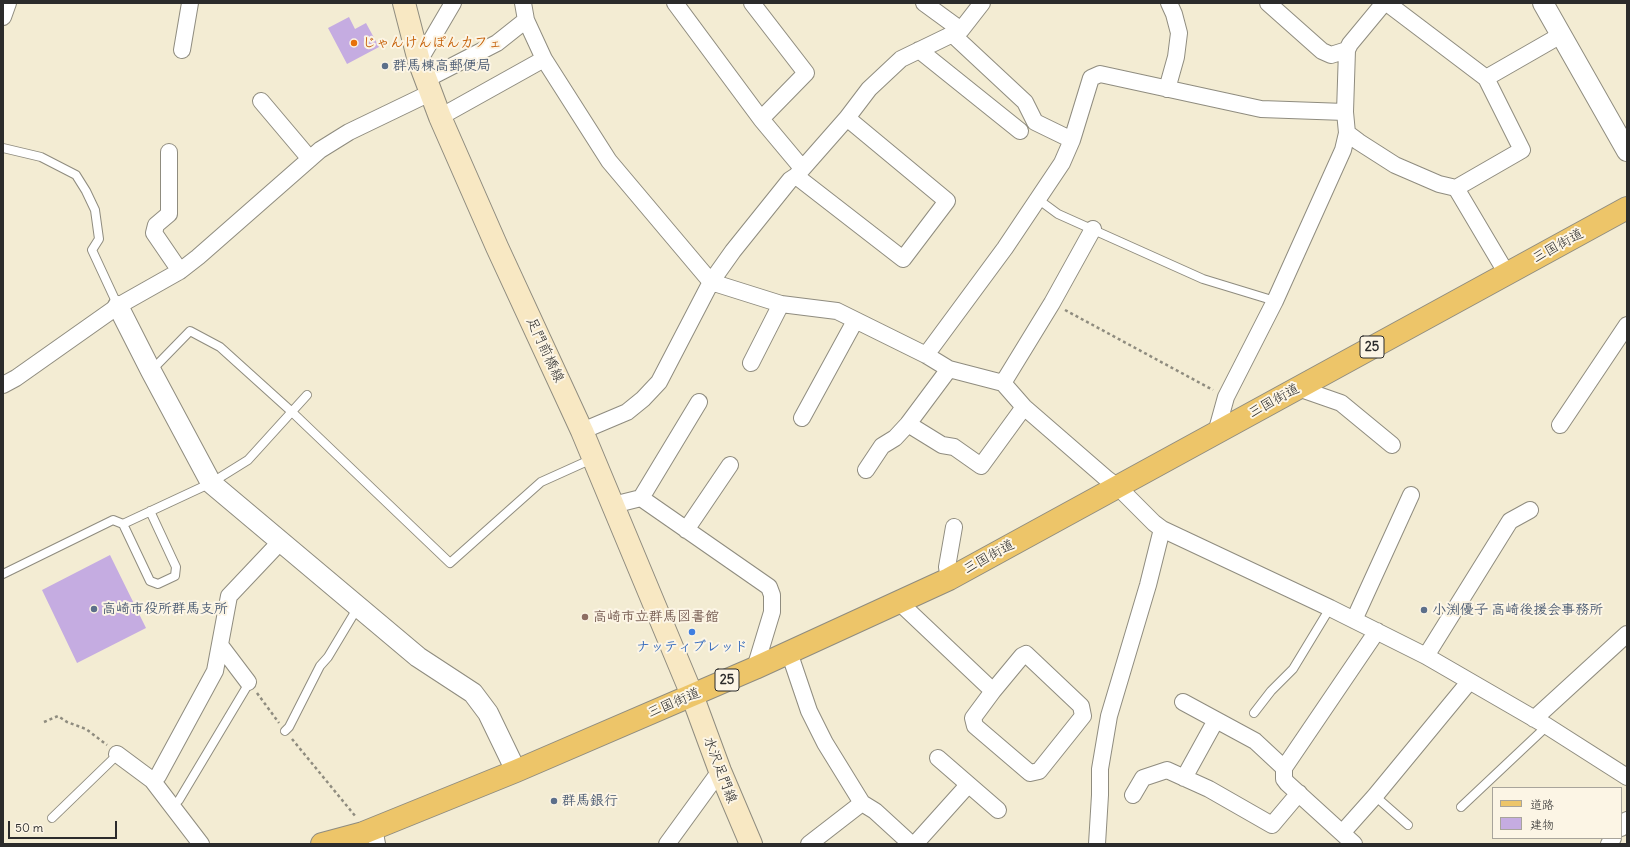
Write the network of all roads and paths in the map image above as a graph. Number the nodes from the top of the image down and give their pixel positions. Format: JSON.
{"nodes":[{"id":1,"x":8,"y":3,"type":"edge"},
{"id":2,"x":190,"y":3,"type":"edge"},
{"id":3,"x":404,"y":3,"type":"edge"},
{"id":4,"x":453,"y":3,"type":"edge"},
{"id":5,"x":523,"y":3,"type":"edge"},
{"id":6,"x":675,"y":3,"type":"edge"},
{"id":7,"x":752,"y":3,"type":"edge"},
{"id":8,"x":924,"y":3,"type":"edge"},
{"id":9,"x":982,"y":3,"type":"edge"},
{"id":10,"x":1169,"y":3,"type":"edge"},
{"id":11,"x":1268,"y":3,"type":"edge"},
{"id":12,"x":1384,"y":3,"type":"edge"},
{"id":13,"x":1387,"y":3,"type":"edge"},
{"id":14,"x":1542,"y":3,"type":"edge"},
{"id":15,"x":3,"y":17,"type":"edge"},
{"id":16,"x":526,"y":20,"type":"junction"},
{"id":17,"x":956,"y":32,"type":"junction"},
{"id":18,"x":1561,"y":35,"type":"junction"},
{"id":19,"x":182,"y":50,"type":"dead end"},
{"id":20,"x":919,"y":50,"type":"junction"},
{"id":21,"x":1347,"y":50,"type":"junction"},
{"id":22,"x":544,"y":59,"type":"junction"},
{"id":23,"x":425,"y":78,"type":"junction"},
{"id":24,"x":1486,"y":78,"type":"junction"},
{"id":25,"x":1167,"y":89,"type":"junction"},
{"id":26,"x":262,"y":101,"type":"dead end"},
{"id":27,"x":1345,"y":112,"type":"junction"},
{"id":28,"x":440,"y":117,"type":"junction"},
{"id":29,"x":847,"y":118,"type":"junction"},
{"id":30,"x":761,"y":120,"type":"junction"},
{"id":31,"x":1020,"y":131,"type":"dead end"},
{"id":32,"x":1347,"y":133,"type":"junction"},
{"id":33,"x":1072,"y":140,"type":"junction"},
{"id":34,"x":3,"y":148,"type":"edge"},
{"id":35,"x":1627,"y":151,"type":"edge"},
{"id":36,"x":169,"y":152,"type":"dead end"},
{"id":37,"x":310,"y":160,"type":"junction"},
{"id":38,"x":799,"y":172,"type":"junction"},
{"id":39,"x":1456,"y":188,"type":"junction"},
{"id":40,"x":1038,"y":200,"type":"junction"},
{"id":41,"x":1627,"y":208,"type":"edge"},
{"id":42,"x":1093,"y":229,"type":"junction"},
{"id":43,"x":180,"y":271,"type":"junction"},
{"id":44,"x":1507,"y":274,"type":"junction"},
{"id":45,"x":711,"y":282,"type":"junction"},
{"id":46,"x":1275,"y":301,"type":"junction"},
{"id":47,"x":1052,"y":303,"type":"junction"},
{"id":48,"x":781,"y":304,"type":"junction"},
{"id":49,"x":118,"y":306,"type":"junction"},
{"id":50,"x":855,"y":321,"type":"junction"},
{"id":51,"x":1627,"y":325,"type":"edge"},
{"id":52,"x":926,"y":355,"type":"junction"},
{"id":53,"x":751,"y":363,"type":"dead end"},
{"id":54,"x":949,"y":369,"type":"junction"},
{"id":55,"x":151,"y":371,"type":"junction"},
{"id":56,"x":1003,"y":383,"type":"junction"},
{"id":57,"x":3,"y":385,"type":"edge"},
{"id":58,"x":1298,"y":388,"type":"junction"},
{"id":59,"x":307,"y":395,"type":"dead end"},
{"id":60,"x":1226,"y":397,"type":"junction"},
{"id":61,"x":700,"y":402,"type":"dead end"},
{"id":62,"x":1024,"y":407,"type":"junction"},
{"id":63,"x":292,"y":412,"type":"junction"},
{"id":64,"x":802,"y":418,"type":"dead end"},
{"id":65,"x":908,"y":424,"type":"junction"},
{"id":66,"x":1560,"y":425,"type":"dead end"},
{"id":67,"x":582,"y":431,"type":"junction"},
{"id":68,"x":1216,"y":433,"type":"junction"},
{"id":69,"x":1392,"y":444,"type":"dead end"},
{"id":70,"x":593,"y":458,"type":"junction"},
{"id":71,"x":730,"y":464,"type":"dead end"},
{"id":72,"x":866,"y":470,"type":"dead end"},
{"id":73,"x":211,"y":483,"type":"junction"},
{"id":74,"x":1118,"y":487,"type":"junction"},
{"id":75,"x":1411,"y":495,"type":"dead end"},
{"id":76,"x":641,"y":498,"type":"junction"},
{"id":77,"x":613,"y":505,"type":"junction"},
{"id":78,"x":1530,"y":510,"type":"dead end"},
{"id":79,"x":150,"y":511,"type":"junction"},
{"id":80,"x":123,"y":524,"type":"junction"},
{"id":81,"x":954,"y":527,"type":"dead end"},
{"id":82,"x":1162,"y":529,"type":"junction"},
{"id":83,"x":686,"y":530,"type":"junction"},
{"id":84,"x":280,"y":541,"type":"junction"},
{"id":85,"x":3,"y":574,"type":"edge"},
{"id":86,"x":949,"y":579,"type":"junction"},
{"id":87,"x":900,"y":602,"type":"junction"},
{"id":88,"x":358,"y":607,"type":"junction"},
{"id":89,"x":1330,"y":608,"type":"junction"},
{"id":90,"x":1354,"y":620,"type":"junction"},
{"id":91,"x":1377,"y":631,"type":"junction"},
{"id":92,"x":1627,"y":634,"type":"edge"},
{"id":93,"x":220,"y":646,"type":"junction"},
{"id":94,"x":789,"y":652,"type":"junction"},
{"id":95,"x":1426,"y":656,"type":"junction"},
{"id":96,"x":756,"y":668,"type":"junction"},
{"id":97,"x":248,"y":682,"type":"junction"},
{"id":98,"x":1469,"y":682,"type":"junction"},
{"id":99,"x":992,"y":691,"type":"junction"},
{"id":100,"x":692,"y":695,"type":"junction"},
{"id":101,"x":1183,"y":702,"type":"dead end"},
{"id":102,"x":1254,"y":713,"type":"dead end"},
{"id":103,"x":1216,"y":720,"type":"junction"},
{"id":104,"x":44,"y":722,"type":"dead end"},
{"id":105,"x":1541,"y":723,"type":"junction"},
{"id":106,"x":285,"y":731,"type":"junction"},
{"id":107,"x":117,"y":754,"type":"junction"},
{"id":108,"x":938,"y":758,"type":"dead end"},
{"id":109,"x":1284,"y":768,"type":"junction"},
{"id":110,"x":516,"y":771,"type":"junction"},
{"id":111,"x":720,"y":771,"type":"junction"},
{"id":112,"x":1627,"y":777,"type":"edge"},
{"id":113,"x":1184,"y":778,"type":"junction"},
{"id":114,"x":152,"y":780,"type":"junction"},
{"id":115,"x":968,"y":785,"type":"junction"},
{"id":116,"x":1299,"y":794,"type":"junction"},
{"id":117,"x":1133,"y":795,"type":"dead end"},
{"id":118,"x":1375,"y":796,"type":"junction"},
{"id":119,"x":862,"y":803,"type":"junction"},
{"id":120,"x":173,"y":806,"type":"junction"},
{"id":121,"x":1461,"y":807,"type":"dead end"},
{"id":122,"x":998,"y":810,"type":"dead end"},
{"id":123,"x":52,"y":818,"type":"dead end"},
{"id":124,"x":1408,"y":825,"type":"dead end"},
{"id":125,"x":370,"y":831,"type":"edge"},
{"id":126,"x":1342,"y":833,"type":"junction"},
{"id":127,"x":201,"y":844,"type":"edge"},
{"id":128,"x":322,"y":844,"type":"edge"},
{"id":129,"x":667,"y":844,"type":"edge"},
{"id":130,"x":751,"y":844,"type":"edge"},
{"id":131,"x":809,"y":844,"type":"edge"},
{"id":132,"x":911,"y":844,"type":"edge"},
{"id":133,"x":915,"y":844,"type":"edge"},
{"id":134,"x":1097,"y":844,"type":"edge"},
{"id":135,"x":1354,"y":844,"type":"edge"}],
"edges":[{"from":1,"to":15,"type":"street"},
{"from":2,"to":19,"type":"street"},
{"from":3,"to":23,"type":"main road","name":"足門前橋線"},
{"from":4,"to":23,"type":"street"},
{"from":5,"to":16,"type":"street"},
{"from":6,"to":30,"type":"street"},
{"from":7,"to":30,"type":"street"},
{"from":8,"to":17,"type":"street"},
{"from":9,"to":17,"type":"street"},
{"from":10,"to":25,"type":"street"},
{"from":11,"to":21,"type":"street"},
{"from":12,"to":21,"type":"street"},
{"from":13,"to":24,"type":"street"},
{"from":14,"to":18,"type":"street"},
{"from":16,"to":22,"type":"street"},
{"from":16,"to":23,"type":"street"},
{"from":17,"to":20,"type":"street"},
{"from":17,"to":33,"type":"street"},
{"from":18,"to":24,"type":"street"},
{"from":18,"to":35,"type":"street"},
{"from":20,"to":29,"type":"street"},
{"from":20,"to":31,"type":"street"},
{"from":21,"to":27,"type":"street"},
{"from":22,"to":28,"type":"street"},
{"from":22,"to":45,"type":"street"},
{"from":23,"to":28,"type":"main road","name":"足門前橋線"},
{"from":23,"to":37,"type":"street"},
{"from":24,"to":39,"type":"street"},
{"from":25,"to":27,"type":"street"},
{"from":25,"to":33,"type":"street"},
{"from":26,"to":37,"type":"street"},
{"from":27,"to":32,"type":"street"},
{"from":28,"to":67,"type":"main road","name":"足門前橋線"},
{"from":29,"to":38,"type":"street"},
{"from":29,"to":38,"type":"street"},
{"from":30,"to":38,"type":"street"},
{"from":32,"to":39,"type":"street"},
{"from":32,"to":46,"type":"street"},
{"from":33,"to":40,"type":"street"},
{"from":34,"to":49,"type":"lane"},
{"from":36,"to":43,"type":"street"},
{"from":37,"to":43,"type":"street"},
{"from":38,"to":45,"type":"street"},
{"from":39,"to":44,"type":"street"},
{"from":40,"to":42,"type":"lane"},
{"from":40,"to":52,"type":"street"},
{"from":41,"to":44,"type":"main road","name":"三国街道","number":"25"},
{"from":42,"to":46,"type":"lane"},
{"from":42,"to":47,"type":"street"},
{"from":43,"to":49,"type":"street"},
{"from":44,"to":58,"type":"main road","name":"三国街道","number":"25"},
{"from":45,"to":48,"type":"street"},
{"from":45,"to":67,"type":"street"},
{"from":46,"to":60,"type":"street"},
{"from":47,"to":56,"type":"street"},
{"from":47,"to":60,"type":"path"},
{"from":48,"to":50,"type":"street"},
{"from":48,"to":53,"type":"street"},
{"from":49,"to":55,"type":"street"},
{"from":49,"to":57,"type":"street"},
{"from":50,"to":52,"type":"street"},
{"from":50,"to":64,"type":"street"},
{"from":51,"to":66,"type":"street"},
{"from":52,"to":54,"type":"street"},
{"from":54,"to":56,"type":"street"},
{"from":54,"to":65,"type":"street"},
{"from":55,"to":63,"type":"lane"},
{"from":55,"to":73,"type":"street"},
{"from":56,"to":62,"type":"street"},
{"from":58,"to":68,"type":"main road","name":"三国街道","number":"25"},
{"from":58,"to":69,"type":"street"},
{"from":59,"to":63,"type":"lane"},
{"from":60,"to":68,"type":"street"},
{"from":61,"to":76,"type":"street"},
{"from":62,"to":65,"type":"street"},
{"from":62,"to":74,"type":"street"},
{"from":63,"to":70,"type":"lane"},
{"from":63,"to":73,"type":"lane"},
{"from":65,"to":72,"type":"street"},
{"from":67,"to":70,"type":"main road","name":"足門前橋線"},
{"from":68,"to":74,"type":"main road","name":"三国街道","number":"25"},
{"from":70,"to":77,"type":"main road","name":"足門前橋線"},
{"from":71,"to":83,"type":"street"},
{"from":73,"to":79,"type":"lane"},
{"from":73,"to":84,"type":"street"},
{"from":74,"to":82,"type":"street"},
{"from":74,"to":86,"type":"main road","name":"三国街道","number":"25"},
{"from":75,"to":90,"type":"street"},
{"from":76,"to":77,"type":"street"},
{"from":76,"to":83,"type":"street"},
{"from":77,"to":100,"type":"main road","name":"足門前橋線"},
{"from":78,"to":95,"type":"street"},
{"from":79,"to":80,"type":"lane"},
{"from":79,"to":80,"type":"lane"},
{"from":80,"to":85,"type":"lane"},
{"from":81,"to":86,"type":"street"},
{"from":82,"to":89,"type":"street"},
{"from":82,"to":134,"type":"street"},
{"from":83,"to":96,"type":"street"},
{"from":84,"to":88,"type":"street"},
{"from":84,"to":93,"type":"street"},
{"from":86,"to":87,"type":"main road","name":"三国街道","number":"25"},
{"from":87,"to":94,"type":"main road","name":"三国街道","number":"25"},
{"from":87,"to":99,"type":"street"},
{"from":88,"to":106,"type":"lane"},
{"from":88,"to":110,"type":"street"},
{"from":89,"to":90,"type":"street"},
{"from":89,"to":102,"type":"lane"},
{"from":90,"to":91,"type":"street"},
{"from":91,"to":95,"type":"street"},
{"from":91,"to":109,"type":"street"},
{"from":92,"to":105,"type":"street"},
{"from":93,"to":97,"type":"street"},
{"from":93,"to":114,"type":"street"},
{"from":94,"to":96,"type":"main road","name":"三国街道","number":"25"},
{"from":94,"to":119,"type":"street"},
{"from":95,"to":98,"type":"street"},
{"from":96,"to":100,"type":"main road","name":"三国街道","number":"25"},
{"from":97,"to":106,"type":"path"},
{"from":97,"to":120,"type":"lane"},
{"from":98,"to":105,"type":"street"},
{"from":98,"to":118,"type":"street"},
{"from":99,"to":99,"type":"street"},
{"from":100,"to":110,"type":"main road","name":"三国街道","number":"25"},
{"from":100,"to":111,"type":"main road","name":"水沢足門線"},
{"from":101,"to":103,"type":"street"},
{"from":103,"to":109,"type":"street"},
{"from":103,"to":113,"type":"street"},
{"from":104,"to":107,"type":"path"},
{"from":105,"to":112,"type":"street"},
{"from":105,"to":121,"type":"lane"},
{"from":106,"to":125,"type":"path"},
{"from":107,"to":114,"type":"street"},
{"from":107,"to":123,"type":"lane"},
{"from":108,"to":115,"type":"street"},
{"from":109,"to":116,"type":"street"},
{"from":110,"to":125,"type":"main road","name":"三国街道","number":"25"},
{"from":111,"to":129,"type":"street"},
{"from":111,"to":130,"type":"main road","name":"水沢足門線"},
{"from":113,"to":116,"type":"street"},
{"from":113,"to":117,"type":"street"},
{"from":114,"to":120,"type":"street"},
{"from":115,"to":122,"type":"street"},
{"from":115,"to":133,"type":"street"},
{"from":116,"to":126,"type":"street"},
{"from":118,"to":124,"type":"lane"},
{"from":118,"to":126,"type":"street"},
{"from":119,"to":131,"type":"street"},
{"from":119,"to":132,"type":"street"},
{"from":120,"to":127,"type":"street"},
{"from":125,"to":128,"type":"main road","name":"三国街道","number":"25"},
{"from":126,"to":135,"type":"street"}]}
